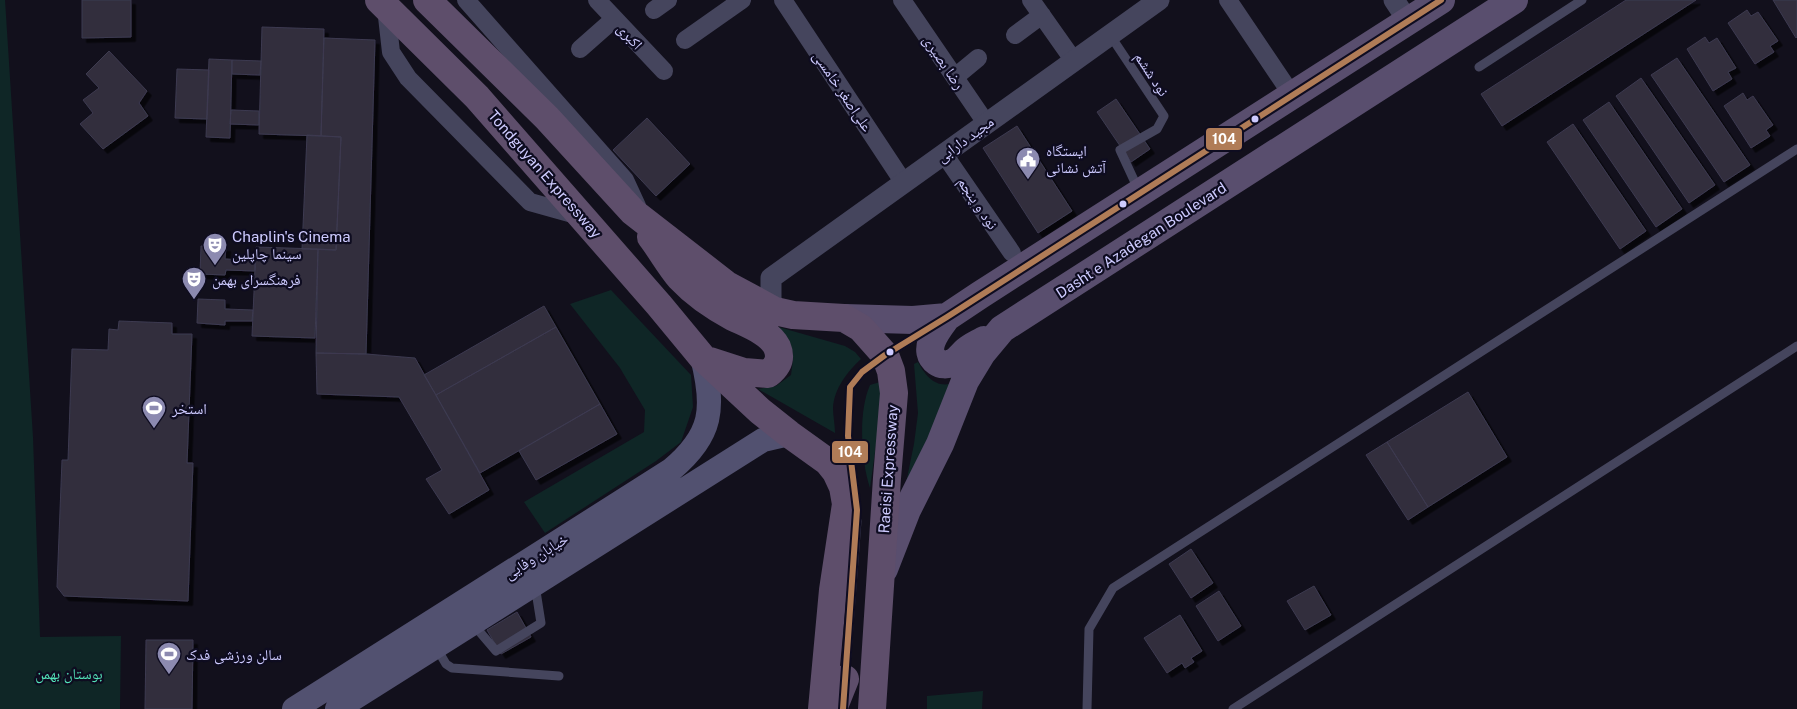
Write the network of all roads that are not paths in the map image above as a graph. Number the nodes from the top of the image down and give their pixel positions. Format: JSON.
{"nodes":[{"id":1,"x":427,"y":0,"type":"edge"},
{"id":2,"x":466,"y":0,"type":"edge"},
{"id":3,"x":597,"y":0,"type":"edge"},
{"id":4,"x":742,"y":0,"type":"edge"},
{"id":5,"x":783,"y":0,"type":"edge"},
{"id":6,"x":902,"y":0,"type":"edge"},
{"id":7,"x":1032,"y":0,"type":"edge"},
{"id":8,"x":1158,"y":0,"type":"edge"},
{"id":9,"x":1228,"y":0,"type":"edge"},
{"id":10,"x":1441,"y":0,"type":"edge"},
{"id":11,"x":1514,"y":0,"type":"edge"},
{"id":12,"x":1582,"y":0,"type":"edge"},
{"id":13,"x":382,"y":4,"type":"edge"},
{"id":14,"x":1401,"y":11,"type":"edge"},
{"id":15,"x":1042,"y":15,"type":"junction"},
{"id":16,"x":614,"y":19,"type":"junction"},
{"id":17,"x":1016,"y":35,"type":"dead end"},
{"id":18,"x":1110,"y":35,"type":"junction"},
{"id":19,"x":685,"y":40,"type":"dead end"},
{"id":20,"x":580,"y":49,"type":"dead end"},
{"id":21,"x":978,"y":58,"type":"dead end"},
{"id":22,"x":1074,"y":61,"type":"junction"},
{"id":23,"x":1479,"y":68,"type":"dead end"},
{"id":24,"x":664,"y":71,"type":"dead end"},
{"id":25,"x":955,"y":77,"type":"junction"},
{"id":26,"x":1292,"y":95,"type":"junction"},
{"id":27,"x":986,"y":123,"type":"junction"},
{"id":28,"x":1797,"y":149,"type":"edge"},
{"id":29,"x":944,"y":154,"type":"junction"},
{"id":30,"x":904,"y":182,"type":"junction"},
{"id":31,"x":1140,"y":193,"type":"junction"},
{"id":32,"x":581,"y":216,"type":"junction"},
{"id":33,"x":638,"y":216,"type":"junction"},
{"id":34,"x":1012,"y":253,"type":"dead end"},
{"id":35,"x":775,"y":311,"type":"junction"},
{"id":36,"x":947,"y":317,"type":"junction"},
{"id":37,"x":844,"y":318,"type":"junction"},
{"id":38,"x":1002,"y":329,"type":"junction"},
{"id":39,"x":1797,"y":346,"type":"edge"},
{"id":40,"x":885,"y":355,"type":"junction"},
{"id":41,"x":702,"y":357,"type":"junction"},
{"id":42,"x":789,"y":434,"type":"junction"},
{"id":43,"x":880,"y":578,"type":"junction"},
{"id":44,"x":535,"y":585,"type":"junction"},
{"id":45,"x":473,"y":624,"type":"junction"},
{"id":46,"x":436,"y":647,"type":"junction"},
{"id":47,"x":558,"y":676,"type":"dead end"},
{"id":48,"x":845,"y":679,"type":"junction"},
{"id":49,"x":294,"y":709,"type":"edge"},
{"id":50,"x":337,"y":709,"type":"edge"},
{"id":51,"x":822,"y":709,"type":"edge"},
{"id":52,"x":834,"y":709,"type":"edge"},
{"id":53,"x":843,"y":709,"type":"edge"},
{"id":54,"x":872,"y":709,"type":"edge"},
{"id":55,"x":1087,"y":709,"type":"edge"},
{"id":56,"x":1233,"y":709,"type":"edge"}],
"edges":[{"from":1,"to":33,"type":"highway"},
{"from":2,"to":33,"type":"street"},
{"from":3,"to":16,"type":"street","name":"اکبری"},
{"from":4,"to":19,"type":"street"},
{"from":5,"to":30,"type":"street","name":"علی‌اصغر خامسی"},
{"from":6,"to":25,"type":"street","name":"رضا بصیری"},
{"from":7,"to":15,"type":"street"},
{"from":8,"to":18,"type":"street","name":"مجید دارابی"},
{"from":9,"to":26,"type":"street"},
{"from":10,"to":14,"type":"main road"},
{"from":11,"to":38,"type":"main road","name":"Dasht e Azadegan Boulevard"},
{"from":12,"to":23,"type":"lane"},
{"from":13,"to":32,"type":"highway","name":"Tondguyan Expressway"},
{"from":13,"to":32,"type":"street"},
{"from":14,"to":26,"type":"main road"},
{"from":15,"to":17,"type":"street"},
{"from":15,"to":22,"type":"street"},
{"from":16,"to":20,"type":"street"},
{"from":16,"to":24,"type":"street","name":"اکبری"},
{"from":18,"to":22,"type":"street","name":"مجید دارابی"},
{"from":18,"to":31,"type":"lane","name":"نود ششم"},
{"from":21,"to":25,"type":"street"},
{"from":22,"to":27,"type":"street","name":"مجید دارابی"},
{"from":25,"to":27,"type":"street","name":"رضا بصیری"},
{"from":26,"to":31,"type":"main road"},
{"from":27,"to":29,"type":"street","name":"مجید دارابی"},
{"from":28,"to":55,"type":"lane"},
{"from":29,"to":30,"type":"street","name":"مجید دارابی"},
{"from":29,"to":34,"type":"street","name":"نود و پنجم"},
{"from":30,"to":35,"type":"street","name":"مجید دارابی"},
{"from":31,"to":36,"type":"main road"},
{"from":32,"to":41,"type":"highway","name":"Tondguyan Expressway"},
{"from":33,"to":35,"type":"highway"},
{"from":33,"to":41,"type":"highway"},
{"from":35,"to":37,"type":"highway"},
{"from":36,"to":37,"type":"main road"},
{"from":36,"to":38,"type":"main road"},
{"from":36,"to":40,"type":"lane"},
{"from":37,"to":40,"type":"highway","name":"Raeisi Expressway"},
{"from":38,"to":43,"type":"main road","name":"Dasht e Azadegan Boulevard"},
{"from":39,"to":56,"type":"lane"},
{"from":40,"to":43,"type":"highway","name":"Raeisi Expressway"},
{"from":40,"to":48,"type":"lane"},
{"from":41,"to":42,"type":"highway"},
{"from":41,"to":49,"type":"main road","name":"خیابان وفایی"},
{"from":42,"to":44,"type":"main road","name":"خیابان وفایی"},
{"from":42,"to":51,"type":"highway"},
{"from":43,"to":54,"type":"highway","name":"Raeisi Expressway"},
{"from":44,"to":45,"type":"main road","name":"خیابان وفایی"},
{"from":44,"to":45,"type":"lane"},
{"from":45,"to":46,"type":"main road","name":"خیابان وفایی"},
{"from":46,"to":47,"type":"lane"},
{"from":46,"to":50,"type":"main road","name":"خیابان وفایی"},
{"from":48,"to":52,"type":"highway"},
{"from":48,"to":53,"type":"lane"}]}
